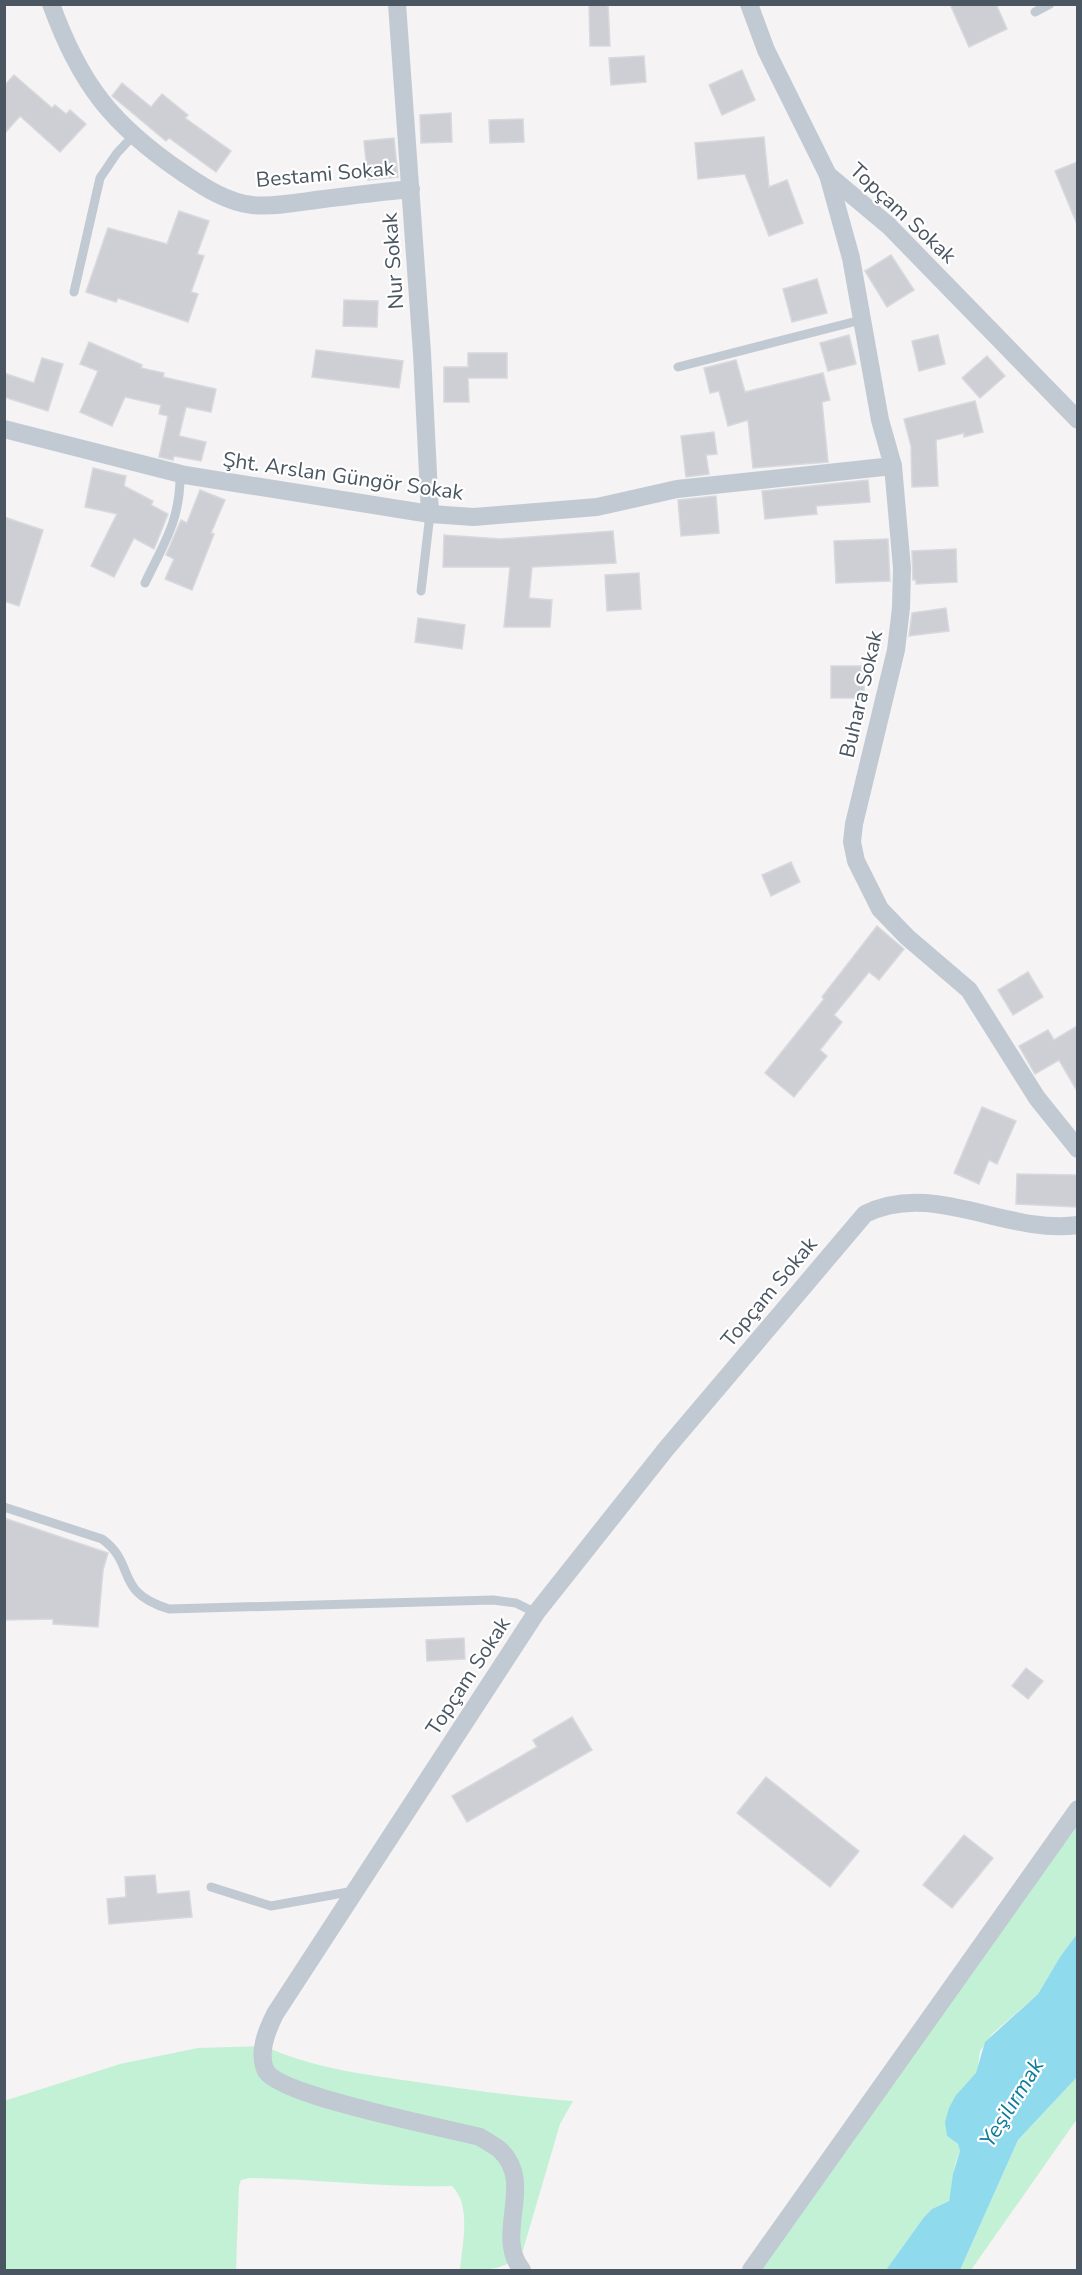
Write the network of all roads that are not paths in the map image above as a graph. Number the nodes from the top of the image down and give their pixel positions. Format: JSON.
{"nodes":[{"id":1,"x":51,"y":4,"type":"edge"},
{"id":2,"x":397,"y":4,"type":"edge"},
{"id":3,"x":749,"y":4,"type":"edge"},
{"id":4,"x":1050,"y":4,"type":"edge"},
{"id":5,"x":1035,"y":12,"type":"dead end"},
{"id":6,"x":133,"y":136,"type":"junction"},
{"id":7,"x":828,"y":175,"type":"junction"},
{"id":8,"x":411,"y":189,"type":"junction"},
{"id":9,"x":74,"y":292,"type":"dead end"},
{"id":10,"x":861,"y":320,"type":"junction"},
{"id":11,"x":678,"y":367,"type":"dead end"},
{"id":12,"x":1077,"y":420,"type":"edge"},
{"id":13,"x":4,"y":429,"type":"edge"},
{"id":14,"x":893,"y":466,"type":"junction"},
{"id":15,"x":180,"y":473,"type":"junction"},
{"id":16,"x":430,"y":514,"type":"junction"},
{"id":17,"x":145,"y":583,"type":"dead end"},
{"id":18,"x":421,"y":591,"type":"dead end"},
{"id":19,"x":1077,"y":1149,"type":"edge"},
{"id":20,"x":1077,"y":1225,"type":"edge"},
{"id":21,"x":4,"y":1507,"type":"edge"},
{"id":22,"x":536,"y":1613,"type":"junction"},
{"id":23,"x":1077,"y":1809,"type":"edge"},
{"id":24,"x":211,"y":1887,"type":"dead end"},
{"id":25,"x":354,"y":1891,"type":"junction"},
{"id":26,"x":522,"y":2271,"type":"edge"},
{"id":27,"x":751,"y":2271,"type":"edge"}],
"edges":[{"from":1,"to":6,"type":"street","name":"Bestami Sokak"},
{"from":2,"to":8,"type":"street","name":"Nur Sokak"},
{"from":3,"to":7,"type":"street","name":"Topçam Sokak"},
{"from":4,"to":5,"type":"lane"},
{"from":6,"to":8,"type":"street","name":"Bestami Sokak"},
{"from":6,"to":9,"type":"lane"},
{"from":7,"to":10,"type":"street","name":"Buhara Sokak"},
{"from":7,"to":12,"type":"street","name":"Topçam Sokak"},
{"from":8,"to":16,"type":"street","name":"Nur Sokak"},
{"from":10,"to":11,"type":"lane"},
{"from":10,"to":14,"type":"street","name":"Buhara Sokak"},
{"from":13,"to":15,"type":"street","name":"Şht. Arslan Güngör Sokak"},
{"from":14,"to":16,"type":"street","name":"Şht. Arslan Güngör Sokak"},
{"from":14,"to":19,"type":"street","name":"Buhara Sokak"},
{"from":15,"to":16,"type":"street","name":"Şht. Arslan Güngör Sokak"},
{"from":15,"to":17,"type":"lane"},
{"from":16,"to":18,"type":"lane"},
{"from":20,"to":22,"type":"street","name":"Topçam Sokak"},
{"from":21,"to":22,"type":"lane"},
{"from":22,"to":25,"type":"street","name":"Topçam Sokak"},
{"from":23,"to":27,"type":"street"},
{"from":24,"to":25,"type":"lane"},
{"from":25,"to":26,"type":"street","name":"Topçam Sokak"}]}
